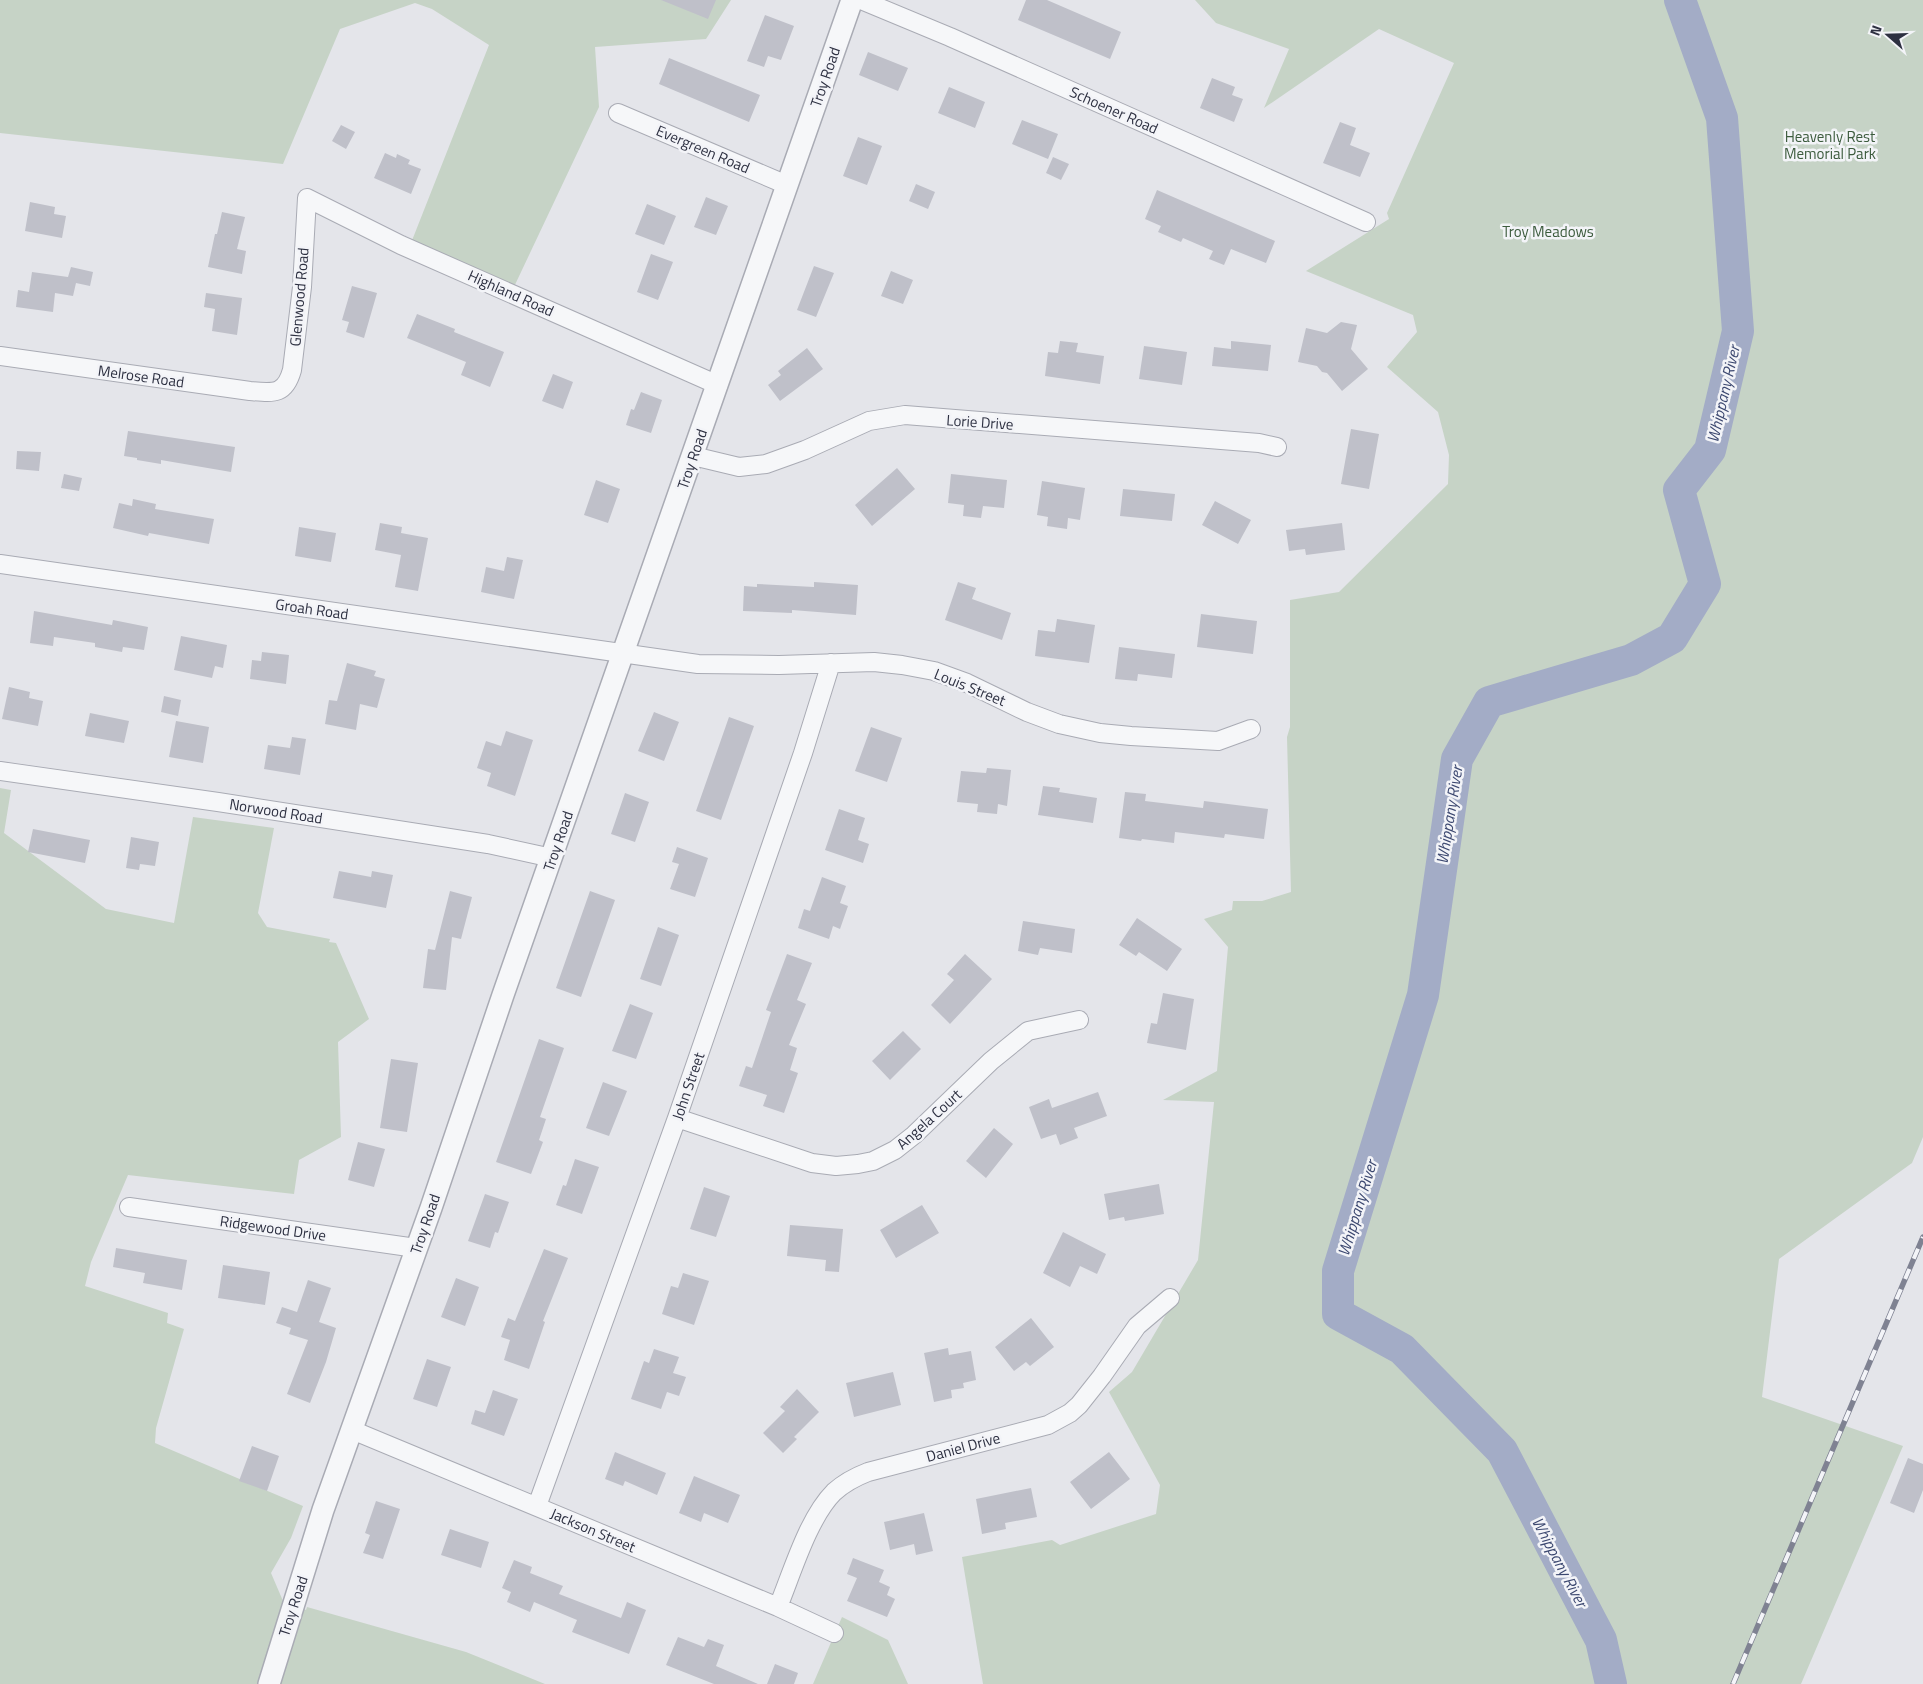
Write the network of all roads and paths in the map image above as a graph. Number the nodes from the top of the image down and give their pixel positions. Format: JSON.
{"nodes":[{"id":1,"x":852,"y":0,"type":"edge"},
{"id":2,"x":861,"y":0,"type":"edge"},
{"id":3,"x":618,"y":113,"type":"dead end"},
{"id":4,"x":787,"y":185,"type":"junction"},
{"id":5,"x":307,"y":200,"type":"joint"},
{"id":6,"x":1366,"y":222,"type":"dead end"},
{"id":7,"x":0,"y":356,"type":"edge"},
{"id":8,"x":718,"y":385,"type":"junction"},
{"id":9,"x":282,"y":390,"type":"joint"},
{"id":10,"x":1276,"y":447,"type":"dead end"},
{"id":11,"x":693,"y":456,"type":"junction"},
{"id":12,"x":0,"y":564,"type":"edge"},
{"id":13,"x":624,"y":653,"type":"junction"},
{"id":14,"x":831,"y":663,"type":"junction"},
{"id":15,"x":1251,"y":729,"type":"dead end"},
{"id":16,"x":0,"y":771,"type":"edge"},
{"id":17,"x":552,"y":858,"type":"junction"},
{"id":18,"x":1079,"y":1020,"type":"dead end"},
{"id":19,"x":677,"y":1118,"type":"junction"},
{"id":20,"x":129,"y":1207,"type":"dead end"},
{"id":21,"x":416,"y":1248,"type":"junction"},
{"id":22,"x":1170,"y":1298,"type":"dead end"},
{"id":23,"x":352,"y":1430,"type":"junction"},
{"id":24,"x":537,"y":1506,"type":"junction"},
{"id":25,"x":778,"y":1608,"type":"junction"},
{"id":26,"x":834,"y":1633,"type":"dead end"},
{"id":27,"x":269,"y":1684,"type":"edge"}],
"edges":[{"from":1,"to":4,"type":"street","name":"Troy Road"},
{"from":2,"to":6,"type":"street","name":"Schoener Road"},
{"from":3,"to":4,"type":"street","name":"Evergreen Road"},
{"from":4,"to":8,"type":"street","name":"Troy Road"},
{"from":5,"to":8,"type":"street","name":"Highland Road"},
{"from":5,"to":9,"type":"street","name":"Glenwood Road"},
{"from":7,"to":9,"type":"street","name":"Melrose Road"},
{"from":8,"to":11,"type":"street","name":"Troy Road"},
{"from":10,"to":11,"type":"street","name":"Lorie Drive"},
{"from":11,"to":13,"type":"street","name":"Troy Road"},
{"from":12,"to":13,"type":"street","name":"Groah Road"},
{"from":13,"to":14,"type":"street","name":"Louis Street"},
{"from":13,"to":17,"type":"street","name":"Troy Road"},
{"from":14,"to":15,"type":"street","name":"Louis Street"},
{"from":14,"to":19,"type":"street","name":"John Street"},
{"from":16,"to":17,"type":"street","name":"Norwood Road"},
{"from":17,"to":21,"type":"street","name":"Troy Road"},
{"from":18,"to":19,"type":"street","name":"Angela Court"},
{"from":19,"to":24,"type":"street","name":"John Street"},
{"from":20,"to":21,"type":"street","name":"Ridgewood Drive"},
{"from":21,"to":23,"type":"street","name":"Troy Road"},
{"from":22,"to":25,"type":"street","name":"Daniel Drive"},
{"from":23,"to":24,"type":"street","name":"Jackson Street"},
{"from":23,"to":27,"type":"street","name":"Troy Road"},
{"from":24,"to":25,"type":"street","name":"Jackson Street"},
{"from":25,"to":26,"type":"street","name":"Jackson Street"}]}
